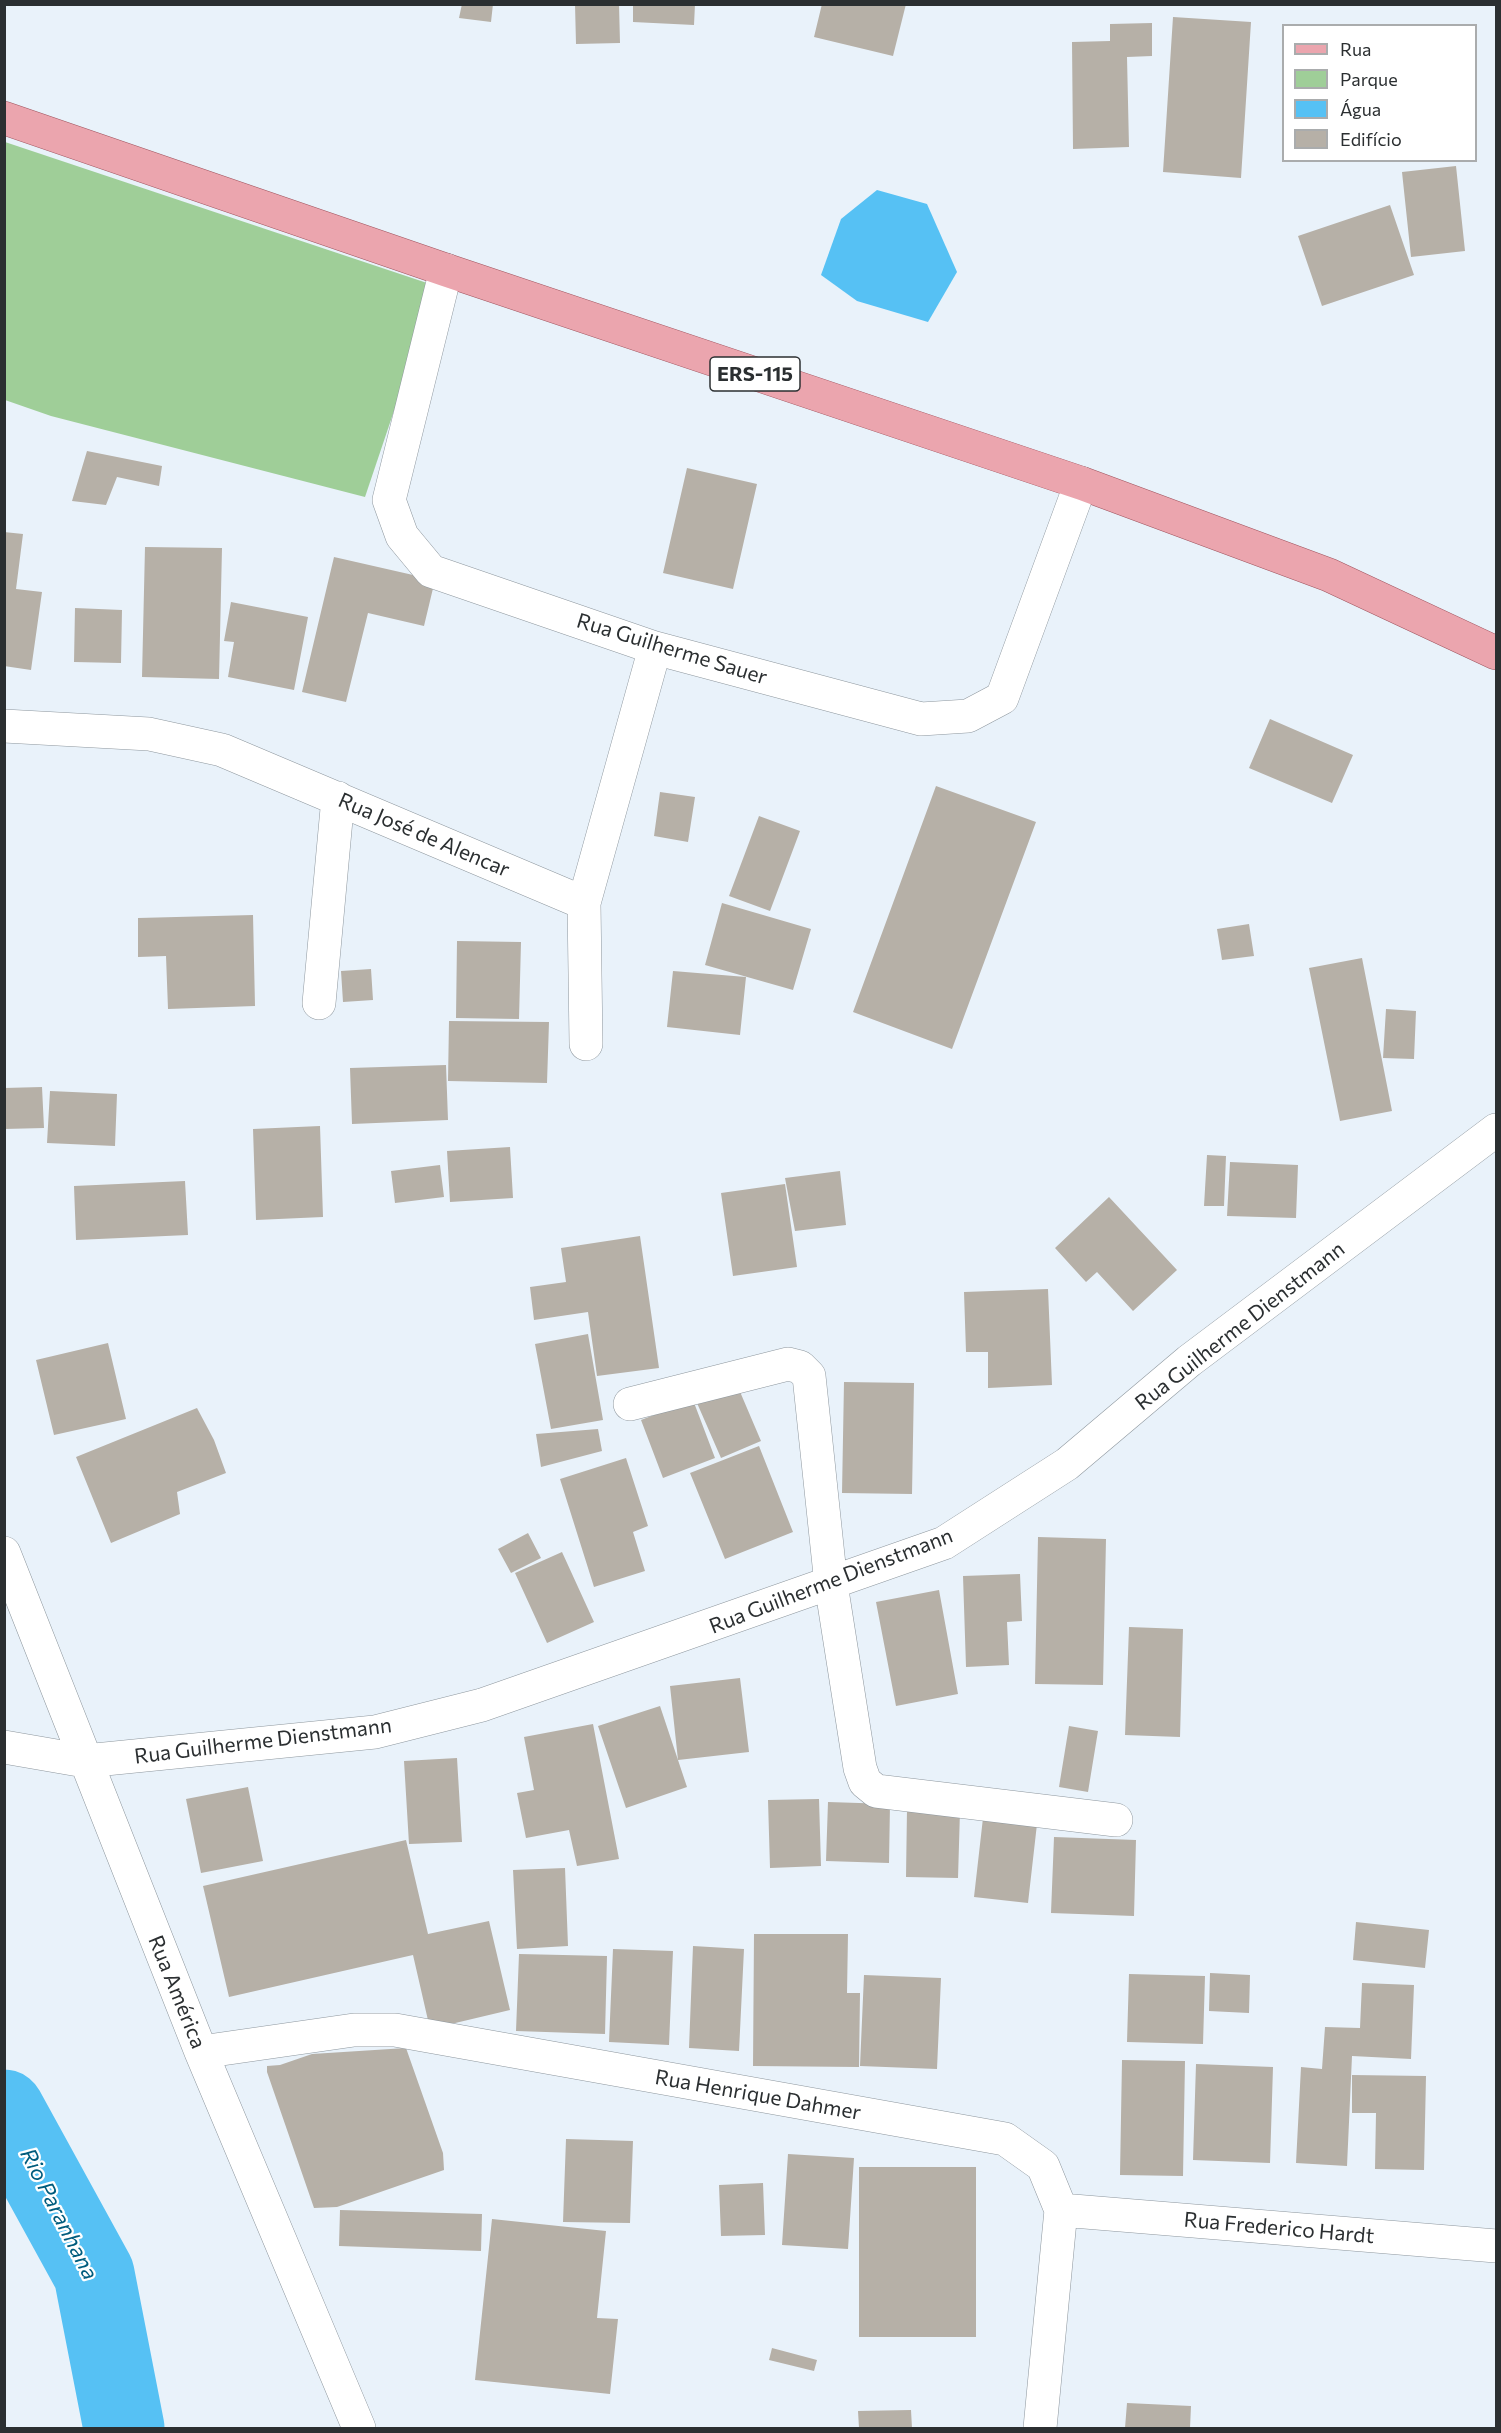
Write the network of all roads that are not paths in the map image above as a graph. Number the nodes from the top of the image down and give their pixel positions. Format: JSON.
{"nodes":[{"id":1,"x":4,"y":118,"type":"edge"},
{"id":2,"x":446,"y":270,"type":"junction"},
{"id":3,"x":1081,"y":483,"type":"junction"},
{"id":4,"x":655,"y":648,"type":"junction"},
{"id":5,"x":1497,"y":653,"type":"edge"},
{"id":6,"x":4,"y":726,"type":"edge"},
{"id":7,"x":339,"y":798,"type":"junction"},
{"id":8,"x":584,"y":903,"type":"junction"},
{"id":9,"x":319,"y":1003,"type":"dead end"},
{"id":10,"x":586,"y":1044,"type":"dead end"},
{"id":11,"x":1497,"y":1130,"type":"edge"},
{"id":12,"x":630,"y":1404,"type":"dead end"},
{"id":13,"x":4,"y":1553,"type":"edge"},
{"id":14,"x":831,"y":1584,"type":"junction"},
{"id":15,"x":4,"y":1747,"type":"edge"},
{"id":16,"x":85,"y":1761,"type":"junction"},
{"id":17,"x":1116,"y":1820,"type":"dead end"},
{"id":18,"x":201,"y":2052,"type":"junction"},
{"id":19,"x":1061,"y":2210,"type":"junction"},
{"id":20,"x":1497,"y":2246,"type":"edge"},
{"id":21,"x":359,"y":2428,"type":"edge"},
{"id":22,"x":1040,"y":2428,"type":"edge"}],
"edges":[{"from":1,"to":2,"type":"main road","number":"ERS-115"},
{"from":2,"to":3,"type":"main road","number":"ERS-115"},
{"from":2,"to":4,"type":"street","name":"Rua Guilherme Sauer"},
{"from":3,"to":4,"type":"street","name":"Rua Guilherme Sauer"},
{"from":3,"to":5,"type":"main road","number":"ERS-115"},
{"from":4,"to":8,"type":"street"},
{"from":6,"to":7,"type":"street","name":"Rua José de Alencar"},
{"from":7,"to":8,"type":"street","name":"Rua José de Alencar"},
{"from":7,"to":9,"type":"street"},
{"from":8,"to":10,"type":"street"},
{"from":11,"to":14,"type":"street","name":"Rua Guilherme Dienstmann"},
{"from":12,"to":14,"type":"street"},
{"from":13,"to":16,"type":"street","name":"Rua América"},
{"from":14,"to":16,"type":"street","name":"Rua Guilherme Dienstmann"},
{"from":14,"to":17,"type":"street"},
{"from":15,"to":16,"type":"street","name":"Rua Guilherme Dienstmann"},
{"from":16,"to":18,"type":"street","name":"Rua América"},
{"from":18,"to":19,"type":"street","name":"Rua Henrique Dahmer"},
{"from":18,"to":21,"type":"street","name":"Rua América"},
{"from":19,"to":20,"type":"street","name":"Rua Frederico Hardt"},
{"from":19,"to":22,"type":"street","name":"Rua Henrique Dahmer"}]}
